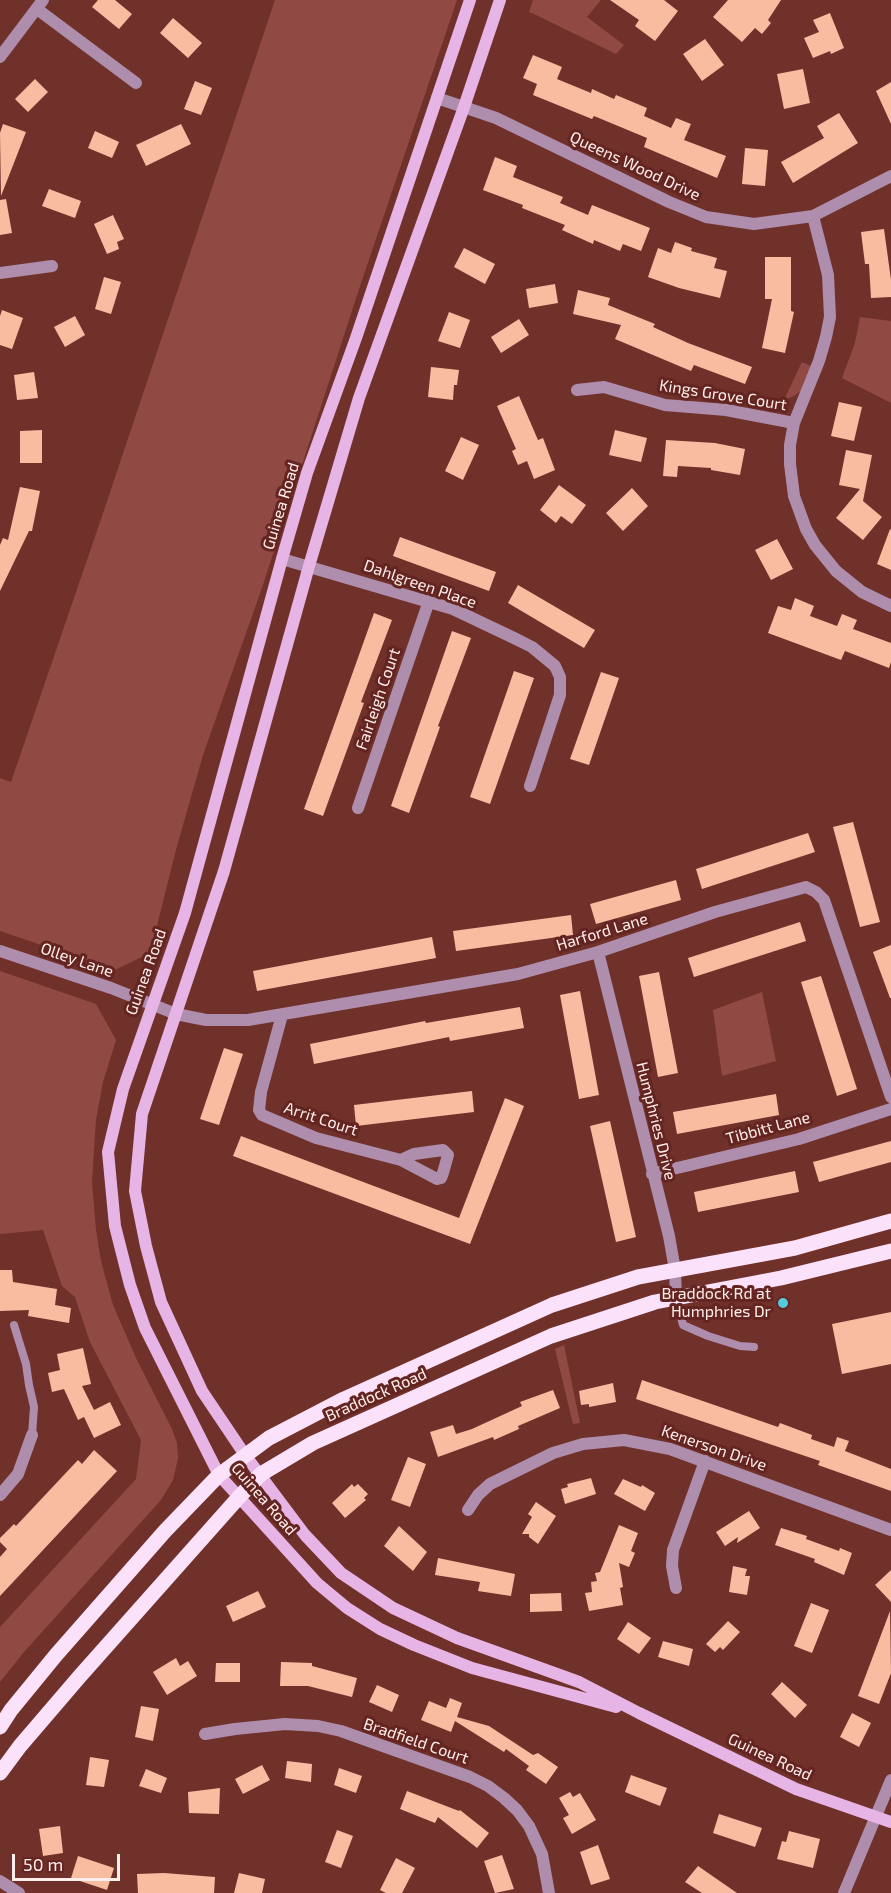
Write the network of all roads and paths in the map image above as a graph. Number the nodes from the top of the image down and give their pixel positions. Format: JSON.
{"nodes":[{"id":1,"x":470,"y":0,"type":"edge"},
{"id":2,"x":500,"y":0,"type":"edge"},
{"id":3,"x":40,"y":4,"type":"edge"},
{"id":4,"x":0,"y":57,"type":"edge"},
{"id":5,"x":136,"y":83,"type":"dead end"},
{"id":6,"x":437,"y":98,"type":"junction"},
{"id":7,"x":464,"y":107,"type":"junction"},
{"id":8,"x":891,"y":176,"type":"edge"},
{"id":9,"x":813,"y":216,"type":"junction"},
{"id":10,"x":52,"y":266,"type":"dead end"},
{"id":11,"x":0,"y":273,"type":"edge"},
{"id":12,"x":577,"y":390,"type":"dead end"},
{"id":13,"x":794,"y":423,"type":"junction"},
{"id":14,"x":282,"y":559,"type":"junction"},
{"id":15,"x":309,"y":566,"type":"junction"},
{"id":16,"x":429,"y":601,"type":"junction"},
{"id":17,"x":891,"y":606,"type":"edge"},
{"id":18,"x":530,"y":786,"type":"dead end"},
{"id":19,"x":358,"y":808,"type":"dead end"},
{"id":20,"x":0,"y":951,"type":"edge"},
{"id":21,"x":598,"y":952,"type":"junction"},
{"id":22,"x":153,"y":1004,"type":"junction"},
{"id":23,"x":176,"y":1014,"type":"junction"},
{"id":24,"x":282,"y":1015,"type":"junction"},
{"id":25,"x":891,"y":1097,"type":"edge"},
{"id":26,"x":891,"y":1109,"type":"edge"},
{"id":27,"x":401,"y":1160,"type":"dead end"},
{"id":28,"x":652,"y":1174,"type":"junction"},
{"id":29,"x":891,"y":1221,"type":"edge"},
{"id":30,"x":891,"y":1251,"type":"edge"},
{"id":31,"x":675,"y":1270,"type":"junction"},
{"id":32,"x":675,"y":1298,"type":"junction"},
{"id":33,"x":14,"y":1325,"type":"dead end"},
{"id":34,"x":754,"y":1347,"type":"dead end"},
{"id":35,"x":32,"y":1435,"type":"joint"},
{"id":36,"x":245,"y":1455,"type":"junction"},
{"id":37,"x":705,"y":1461,"type":"junction"},
{"id":38,"x":261,"y":1474,"type":"junction"},
{"id":39,"x":219,"y":1475,"type":"junction"},
{"id":40,"x":0,"y":1495,"type":"edge"},
{"id":41,"x":239,"y":1497,"type":"junction"},
{"id":42,"x":468,"y":1510,"type":"dead end"},
{"id":43,"x":891,"y":1530,"type":"edge"},
{"id":44,"x":676,"y":1588,"type":"dead end"},
{"id":45,"x":639,"y":1713,"type":"junction"},
{"id":46,"x":0,"y":1727,"type":"edge"},
{"id":47,"x":205,"y":1734,"type":"dead end"},
{"id":48,"x":0,"y":1773,"type":"edge"},
{"id":49,"x":891,"y":1780,"type":"edge"},
{"id":50,"x":876,"y":1817,"type":"junction"},
{"id":51,"x":891,"y":1822,"type":"edge"},
{"id":52,"x":0,"y":1881,"type":"edge"},
{"id":53,"x":19,"y":1893,"type":"edge"},
{"id":54,"x":549,"y":1893,"type":"edge"},
{"id":55,"x":844,"y":1893,"type":"edge"}],
"edges":[{"from":1,"to":6,"type":"main road","name":"Guinea Road"},
{"from":2,"to":7,"type":"main road","name":"Guinea Road"},
{"from":3,"to":4,"type":"street"},
{"from":3,"to":5,"type":"street"},
{"from":6,"to":7,"type":"street","name":"Queens Wood Drive"},
{"from":6,"to":14,"type":"main road","name":"Guinea Road"},
{"from":7,"to":9,"type":"street","name":"Queens Wood Drive"},
{"from":7,"to":15,"type":"main road","name":"Guinea Road"},
{"from":8,"to":9,"type":"street","name":"Queens Wood Drive"},
{"from":9,"to":13,"type":"street"},
{"from":10,"to":11,"type":"street"},
{"from":12,"to":13,"type":"street","name":"Kings Grove Court"},
{"from":13,"to":17,"type":"street"},
{"from":14,"to":15,"type":"street","name":"Dahlgreen Place"},
{"from":14,"to":22,"type":"main road","name":"Guinea Road"},
{"from":15,"to":16,"type":"street","name":"Dahlgreen Place"},
{"from":15,"to":23,"type":"main road","name":"Guinea Road"},
{"from":16,"to":18,"type":"street","name":"Dahlgreen Place"},
{"from":16,"to":19,"type":"street","name":"Fairleigh Court"},
{"from":20,"to":22,"type":"street","name":"Olley Lane"},
{"from":21,"to":24,"type":"street","name":"Harford Lane"},
{"from":21,"to":25,"type":"street","name":"Harford Lane"},
{"from":21,"to":28,"type":"street","name":"Humphries Drive"},
{"from":22,"to":23,"type":"street","name":"Olley Lane"},
{"from":22,"to":39,"type":"main road","name":"Guinea Road"},
{"from":23,"to":24,"type":"street","name":"Harford Lane"},
{"from":23,"to":36,"type":"main road","name":"Guinea Road"},
{"from":24,"to":27,"type":"street","name":"Arrit Court"},
{"from":26,"to":28,"type":"street","name":"Tibbitt Lane"},
{"from":28,"to":31,"type":"street","name":"Humphries Drive"},
{"from":29,"to":31,"type":"main road","name":"Braddock Road"},
{"from":30,"to":32,"type":"main road","name":"Braddock Road"},
{"from":31,"to":32,"type":"street","name":"Humphries Drive"},
{"from":31,"to":36,"type":"main road","name":"Braddock Road"},
{"from":32,"to":34,"type":"lane"},
{"from":32,"to":38,"type":"main road","name":"Braddock Road"},
{"from":33,"to":35,"type":"lane"},
{"from":35,"to":40,"type":"street"},
{"from":36,"to":38,"type":"main road","name":"Guinea Road"},
{"from":36,"to":39,"type":"main road","name":"Braddock Road"},
{"from":37,"to":42,"type":"street","name":"Kenerson Drive"},
{"from":37,"to":43,"type":"street","name":"Kenerson Drive"},
{"from":37,"to":44,"type":"street"},
{"from":38,"to":41,"type":"main road","name":"Braddock Road"},
{"from":38,"to":45,"type":"main road","name":"Guinea Road"},
{"from":39,"to":41,"type":"main road","name":"Guinea Road"},
{"from":39,"to":46,"type":"main road","name":"Braddock Road"},
{"from":41,"to":45,"type":"main road","name":"Guinea Road"},
{"from":41,"to":48,"type":"main road","name":"Braddock Road"},
{"from":45,"to":50,"type":"main road","name":"Guinea Road"},
{"from":47,"to":54,"type":"street","name":"Bradfield Court"},
{"from":49,"to":50,"type":"street"},
{"from":50,"to":51,"type":"main road","name":"Guinea Road"},
{"from":50,"to":55,"type":"street"},
{"from":52,"to":53,"type":"street"}]}
